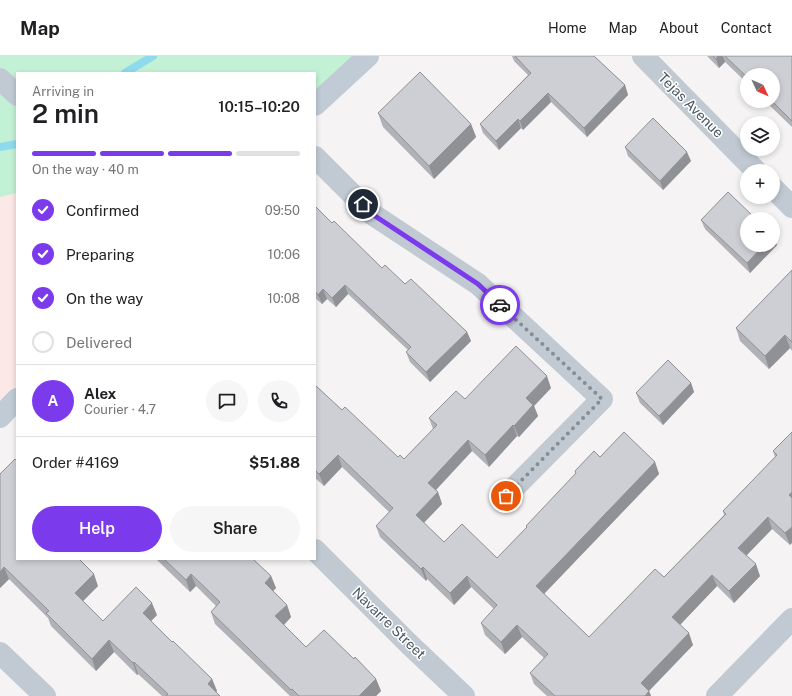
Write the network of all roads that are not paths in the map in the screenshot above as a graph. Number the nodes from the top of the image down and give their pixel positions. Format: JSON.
{"nodes":[{"id":1,"x":368,"y":56,"type":"edge"},
{"id":2,"x":643,"y":56,"type":"edge"},
{"id":3,"x":0,"y":79,"type":"edge"},
{"id":4,"x":16,"y":95,"type":"edge"},
{"id":5,"x":316,"y":104,"type":"edge"},
{"id":6,"x":316,"y":158,"type":"edge"},
{"id":7,"x":749,"y":164,"type":"edge"},
{"id":8,"x":780,"y":195,"type":"edge"},
{"id":9,"x":792,"y":208,"type":"edge"},
{"id":10,"x":16,"y":400,"type":"edge"},
{"id":11,"x":0,"y":416,"type":"edge"},
{"id":12,"x":506,"y":496,"type":"dead end"},
{"id":13,"x":316,"y":551,"type":"edge"},
{"id":14,"x":792,"y":620,"type":"edge"},
{"id":15,"x":0,"y":653,"type":"edge"},
{"id":16,"x":45,"y":696,"type":"edge"},
{"id":17,"x":464,"y":696,"type":"edge"},
{"id":18,"x":717,"y":696,"type":"edge"}],
"edges":[{"from":1,"to":5,"type":"street"},
{"from":2,"to":7,"type":"street","name":"Tejas Avenue"},
{"from":3,"to":4,"type":"street"},
{"from":6,"to":12,"type":"street"},
{"from":8,"to":9,"type":"street"},
{"from":10,"to":11,"type":"street"},
{"from":13,"to":17,"type":"street","name":"Navarre Street"},
{"from":14,"to":18,"type":"street"},
{"from":15,"to":16,"type":"street"}]}
